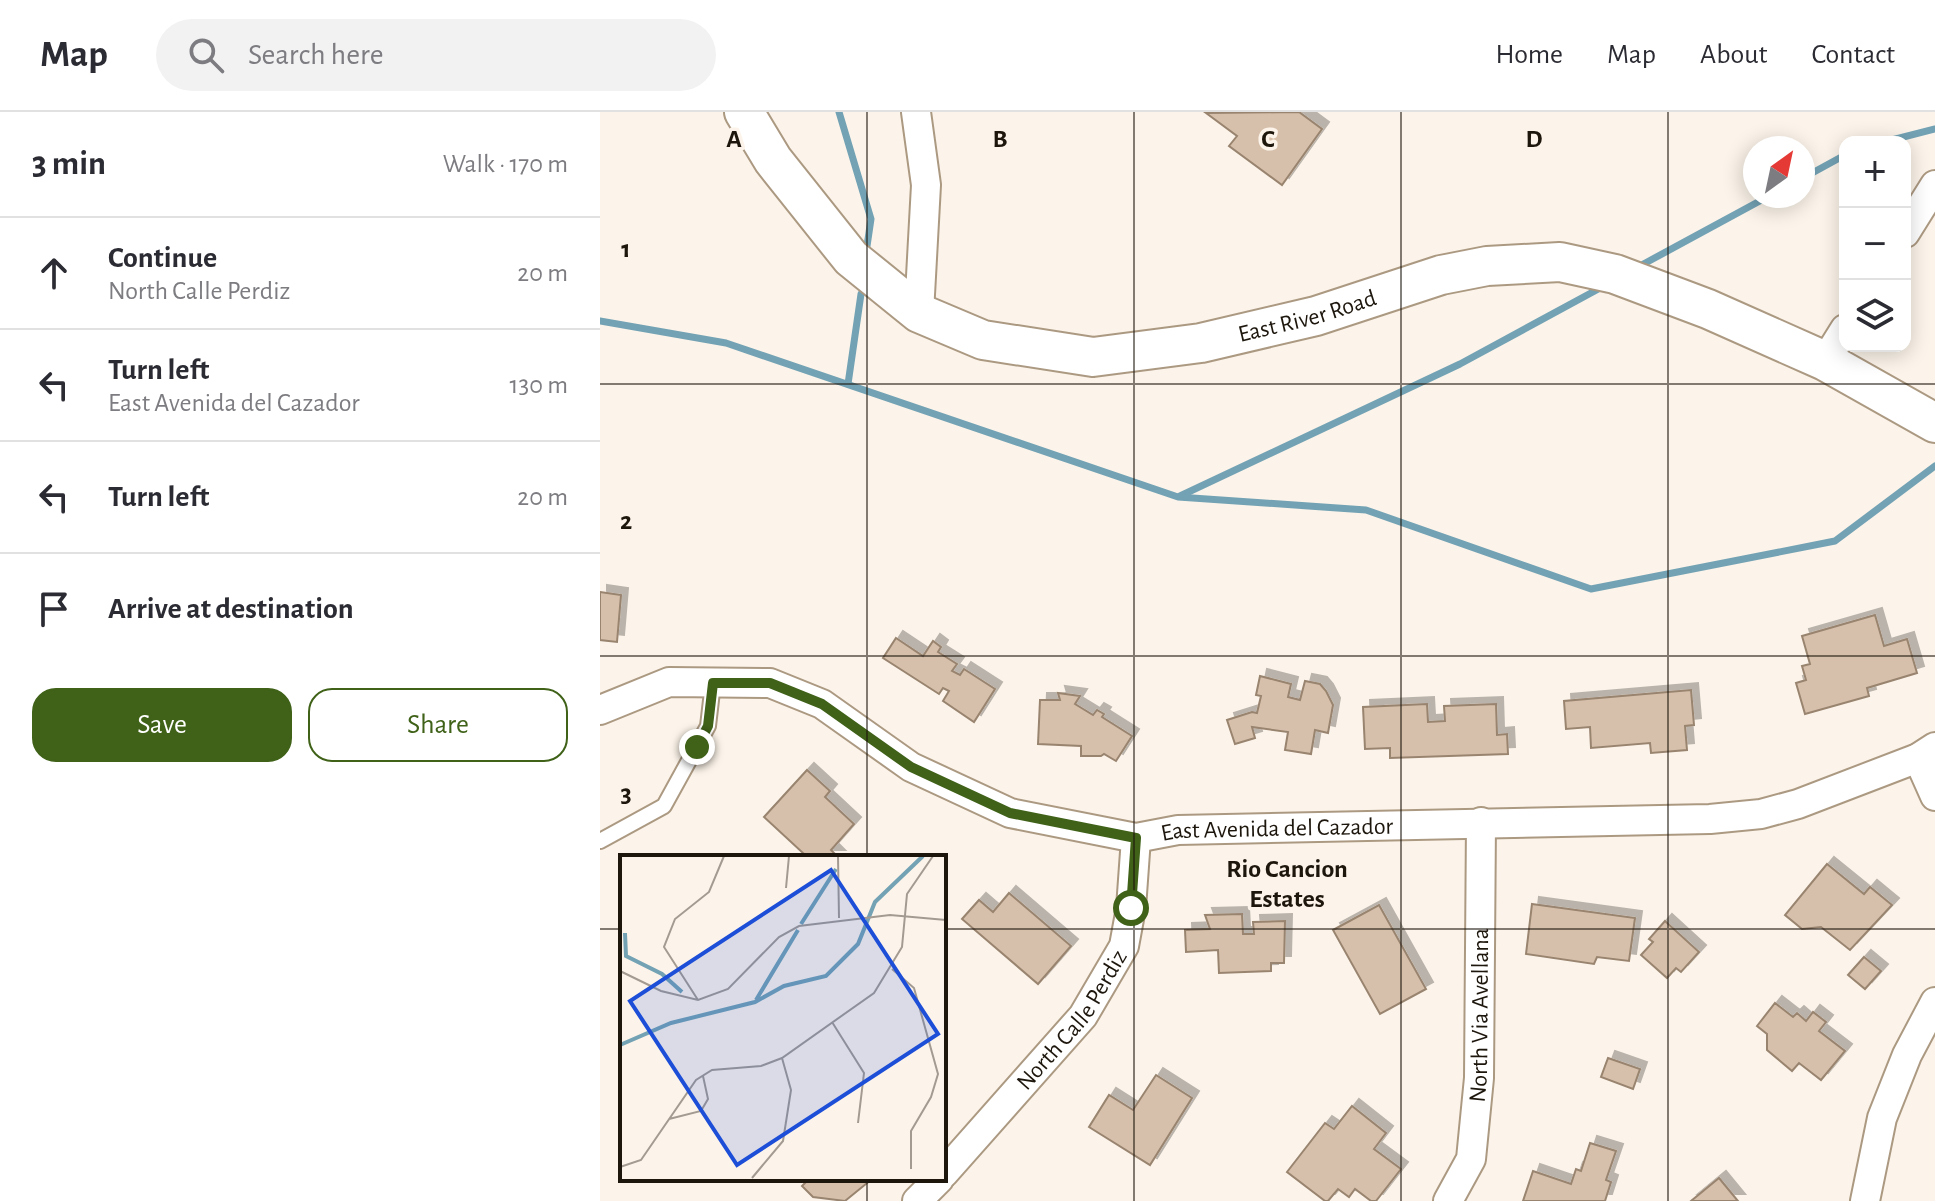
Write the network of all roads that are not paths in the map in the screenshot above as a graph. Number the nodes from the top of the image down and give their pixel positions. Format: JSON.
{"nodes":[{"id":1,"x":744,"y":112,"type":"edge"},
{"id":2,"x":916,"y":112,"type":"edge"},
{"id":3,"x":1935,"y":185,"type":"edge"},
{"id":4,"x":1911,"y":223,"type":"edge"},
{"id":5,"x":919,"y":313,"type":"junction"},
{"id":6,"x":1839,"y":339,"type":"edge"},
{"id":7,"x":1825,"y":361,"type":"junction"},
{"id":8,"x":1935,"y":423,"type":"edge"},
{"id":9,"x":713,"y":683,"type":"junction"},
{"id":10,"x":600,"y":710,"type":"edge"},
{"id":11,"x":1926,"y":752,"type":"edge"},
{"id":12,"x":1935,"y":796,"type":"edge"},
{"id":13,"x":1481,"y":822,"type":"junction"},
{"id":14,"x":1136,"y":838,"type":"junction"},
{"id":15,"x":600,"y":841,"type":"edge"},
{"id":16,"x":1935,"y":1002,"type":"edge"},
{"id":17,"x":946,"y":1171,"type":"edge"},
{"id":18,"x":937,"y":1181,"type":"edge"},
{"id":19,"x":917,"y":1201,"type":"edge"},
{"id":20,"x":1448,"y":1201,"type":"edge"},
{"id":21,"x":1865,"y":1201,"type":"edge"}],
"edges":[{"from":1,"to":5,"type":"street","name":"East River Road"},
{"from":2,"to":5,"type":"street"},
{"from":3,"to":4,"type":"street"},
{"from":5,"to":7,"type":"street","name":"East River Road"},
{"from":6,"to":7,"type":"street"},
{"from":7,"to":8,"type":"street","name":"East River Road"},
{"from":9,"to":10,"type":"street","name":"East Avenida del Cazador"},
{"from":9,"to":14,"type":"street","name":"East Avenida del Cazador"},
{"from":9,"to":15,"type":"lane"},
{"from":11,"to":12,"type":"street"},
{"from":11,"to":13,"type":"street","name":"East Avenida del Cazador"},
{"from":13,"to":14,"type":"street","name":"East Avenida del Cazador"},
{"from":13,"to":20,"type":"street","name":"North Via Avellana"},
{"from":14,"to":17,"type":"street","name":"North Calle Perdiz"},
{"from":16,"to":21,"type":"street"},
{"from":18,"to":19,"type":"street"}]}
